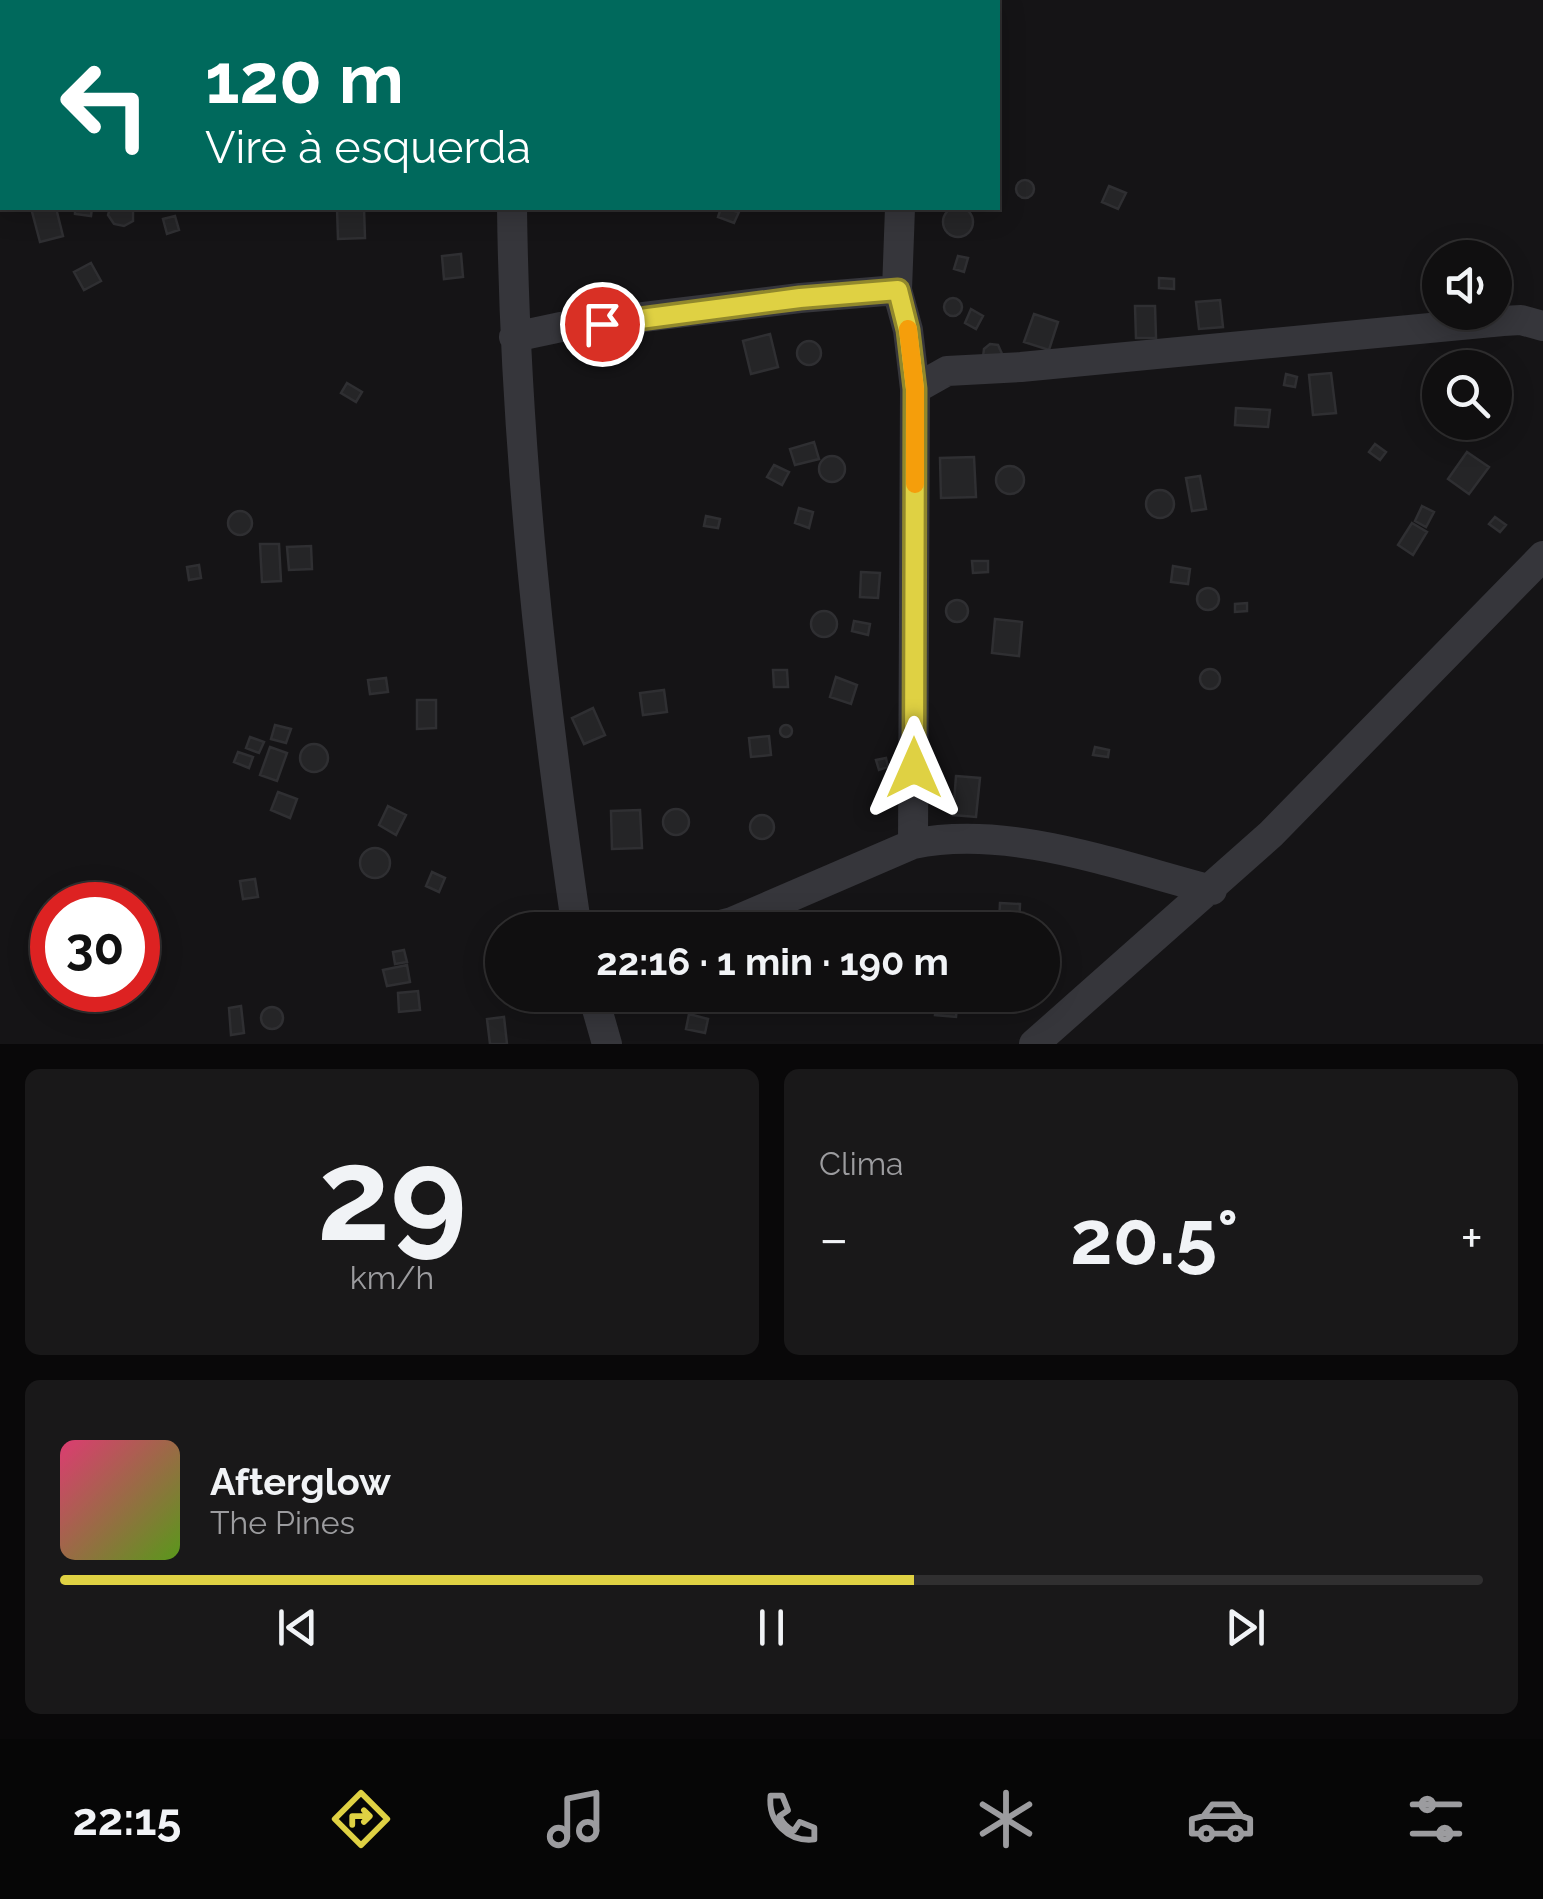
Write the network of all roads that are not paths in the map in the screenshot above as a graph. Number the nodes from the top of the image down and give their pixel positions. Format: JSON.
{"nodes":[{"id":1,"x":512,"y":210,"type":"edge"},
{"id":2,"x":900,"y":210,"type":"edge"},
{"id":3,"x":898,"y":290,"type":"junction"},
{"id":4,"x":1543,"y":326,"type":"edge"},
{"id":5,"x":514,"y":337,"type":"junction"},
{"id":6,"x":911,"y":346,"type":"junction"},
{"id":7,"x":947,"y":371,"type":"junction"},
{"id":8,"x":915,"y":389,"type":"junction"},
{"id":9,"x":1543,"y":556,"type":"edge"},
{"id":10,"x":913,"y":844,"type":"junction"},
{"id":11,"x":1212,"y":890,"type":"junction"},
{"id":12,"x":574,"y":912,"type":"edge"},
{"id":13,"x":757,"y":912,"type":"edge"},
{"id":14,"x":598,"y":1012,"type":"edge"},
{"id":15,"x":607,"y":1044,"type":"edge"},
{"id":16,"x":1034,"y":1044,"type":"edge"}],
"edges":[{"from":1,"to":5,"type":"street"},
{"from":2,"to":3,"type":"street"},
{"from":3,"to":5,"type":"street"},
{"from":3,"to":6,"type":"street"},
{"from":4,"to":7,"type":"street"},
{"from":5,"to":12,"type":"street"},
{"from":6,"to":7,"type":"street"},
{"from":6,"to":8,"type":"street"},
{"from":7,"to":8,"type":"street"},
{"from":8,"to":10,"type":"street"},
{"from":9,"to":11,"type":"street"},
{"from":10,"to":11,"type":"street"},
{"from":10,"to":13,"type":"street"},
{"from":11,"to":16,"type":"street"},
{"from":14,"to":15,"type":"street"}]}
